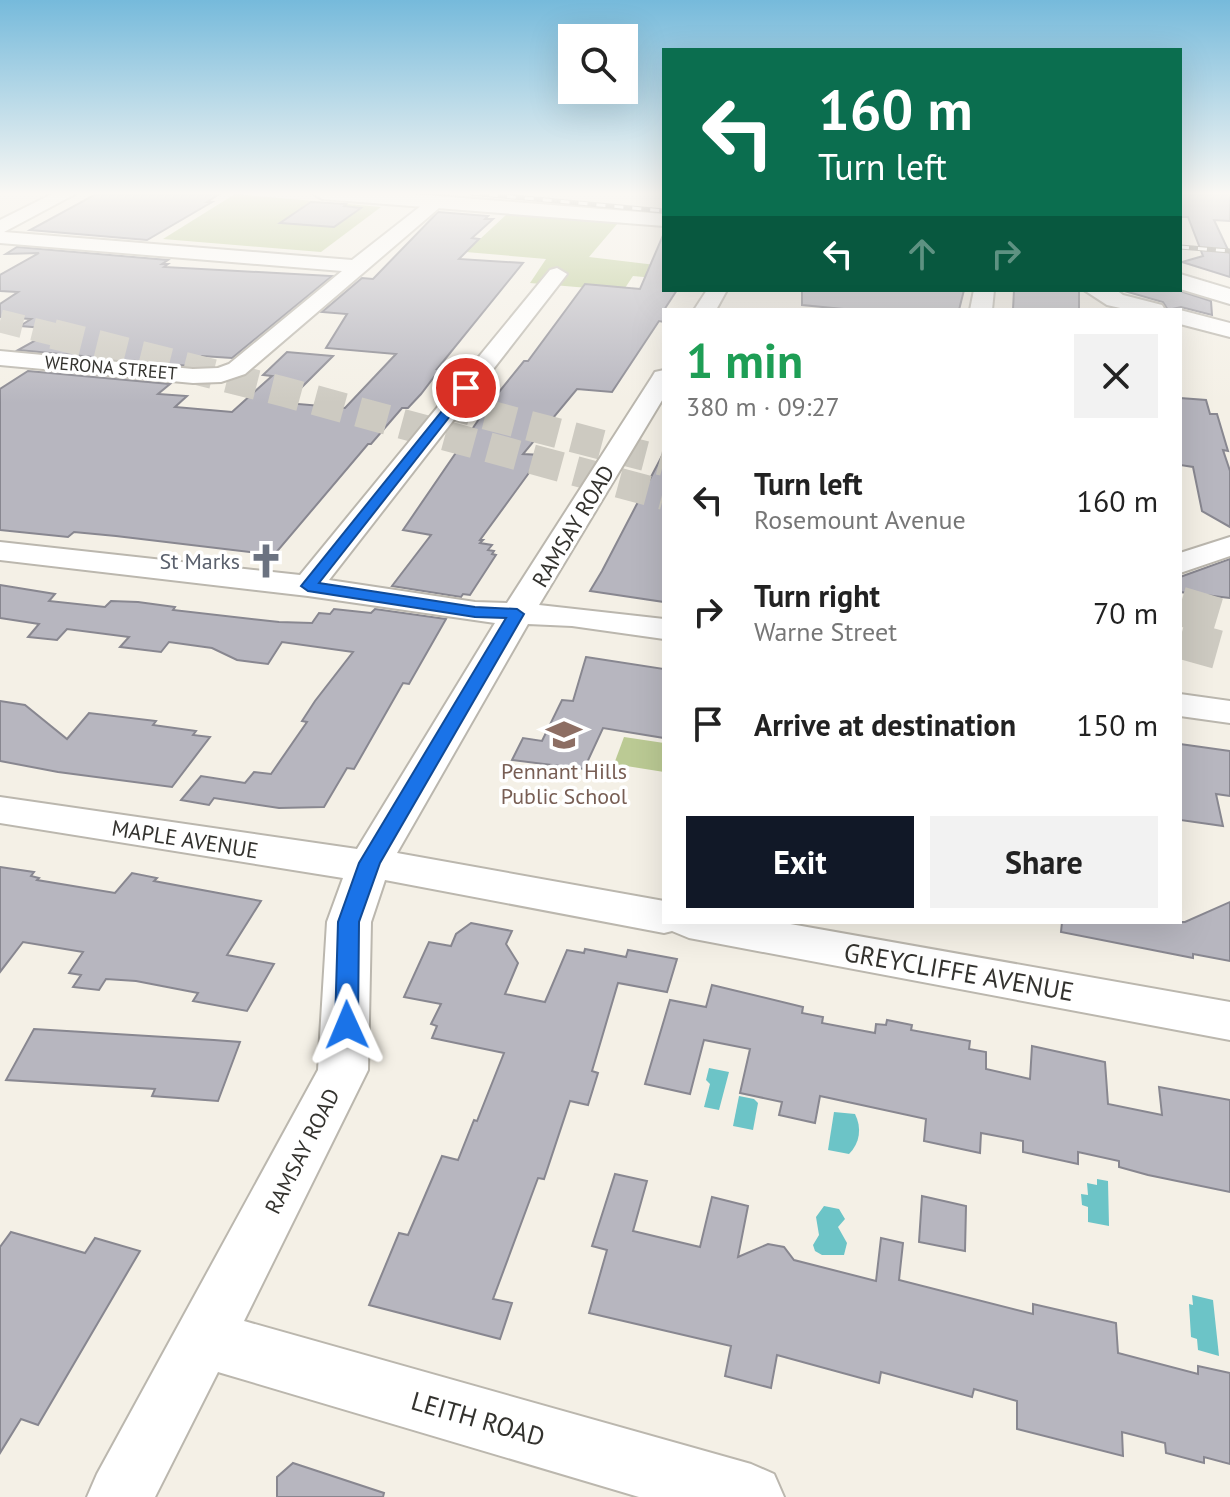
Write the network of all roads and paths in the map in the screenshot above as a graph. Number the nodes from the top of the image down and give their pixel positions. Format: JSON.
{"nodes":[{"id":1,"x":316,"y":263,"type":"edge"},
{"id":2,"x":363,"y":263,"type":"edge"},
{"id":3,"x":354,"y":266,"type":"junction"},
{"id":4,"x":1182,"y":270,"type":"edge"},
{"id":5,"x":557,"y":274,"type":"dead end"},
{"id":6,"x":1182,"y":282,"type":"edge"},
{"id":7,"x":1230,"y":285,"type":"edge"},
{"id":8,"x":1101,"y":292,"type":"edge"},
{"id":9,"x":1230,"y":297,"type":"edge"},
{"id":10,"x":1146,"y":308,"type":"edge"},
{"id":11,"x":1182,"y":318,"type":"edge"},
{"id":12,"x":1230,"y":330,"type":"edge"},
{"id":13,"x":0,"y":358,"type":"edge"},
{"id":14,"x":662,"y":380,"type":"edge"},
{"id":15,"x":1230,"y":546,"type":"edge"},
{"id":16,"x":0,"y":551,"type":"edge"},
{"id":17,"x":1182,"y":563,"type":"edge"},
{"id":18,"x":308,"y":586,"type":"junction"},
{"id":19,"x":517,"y":614,"type":"junction"},
{"id":20,"x":662,"y":629,"type":"edge"},
{"id":21,"x":1182,"y":705,"type":"edge"},
{"id":22,"x":1230,"y":712,"type":"edge"},
{"id":23,"x":0,"y":810,"type":"edge"},
{"id":24,"x":370,"y":863,"type":"junction"},
{"id":25,"x":662,"y":917,"type":"edge"},
{"id":26,"x":700,"y":924,"type":"edge"},
{"id":27,"x":1230,"y":1021,"type":"edge"},
{"id":28,"x":204,"y":1339,"type":"junction"},
{"id":29,"x":120,"y":1497,"type":"edge"},
{"id":30,"x":751,"y":1497,"type":"edge"}],
"edges":[{"from":1,"to":3,"type":"street"},
{"from":2,"to":3,"type":"street"},
{"from":3,"to":13,"type":"street","name":"WERONA STREET"},
{"from":4,"to":7,"type":"main road"},
{"from":5,"to":18,"type":"street"},
{"from":6,"to":9,"type":"main road"},
{"from":8,"to":10,"type":"street"},
{"from":11,"to":12,"type":"street"},
{"from":14,"to":19,"type":"street","name":"RAMSAY ROAD"},
{"from":15,"to":17,"type":"street"},
{"from":16,"to":18,"type":"street"},
{"from":18,"to":19,"type":"street"},
{"from":19,"to":20,"type":"street"},
{"from":19,"to":24,"type":"street","name":"RAMSAY ROAD"},
{"from":21,"to":22,"type":"street"},
{"from":23,"to":24,"type":"street","name":"MAPLE AVENUE"},
{"from":24,"to":25,"type":"street"},
{"from":24,"to":28,"type":"street","name":"RAMSAY ROAD"},
{"from":26,"to":27,"type":"street","name":"GREYCLIFFE AVENUE"},
{"from":28,"to":29,"type":"street","name":"RAMSAY ROAD"},
{"from":28,"to":30,"type":"street","name":"LEITH ROAD"}]}
